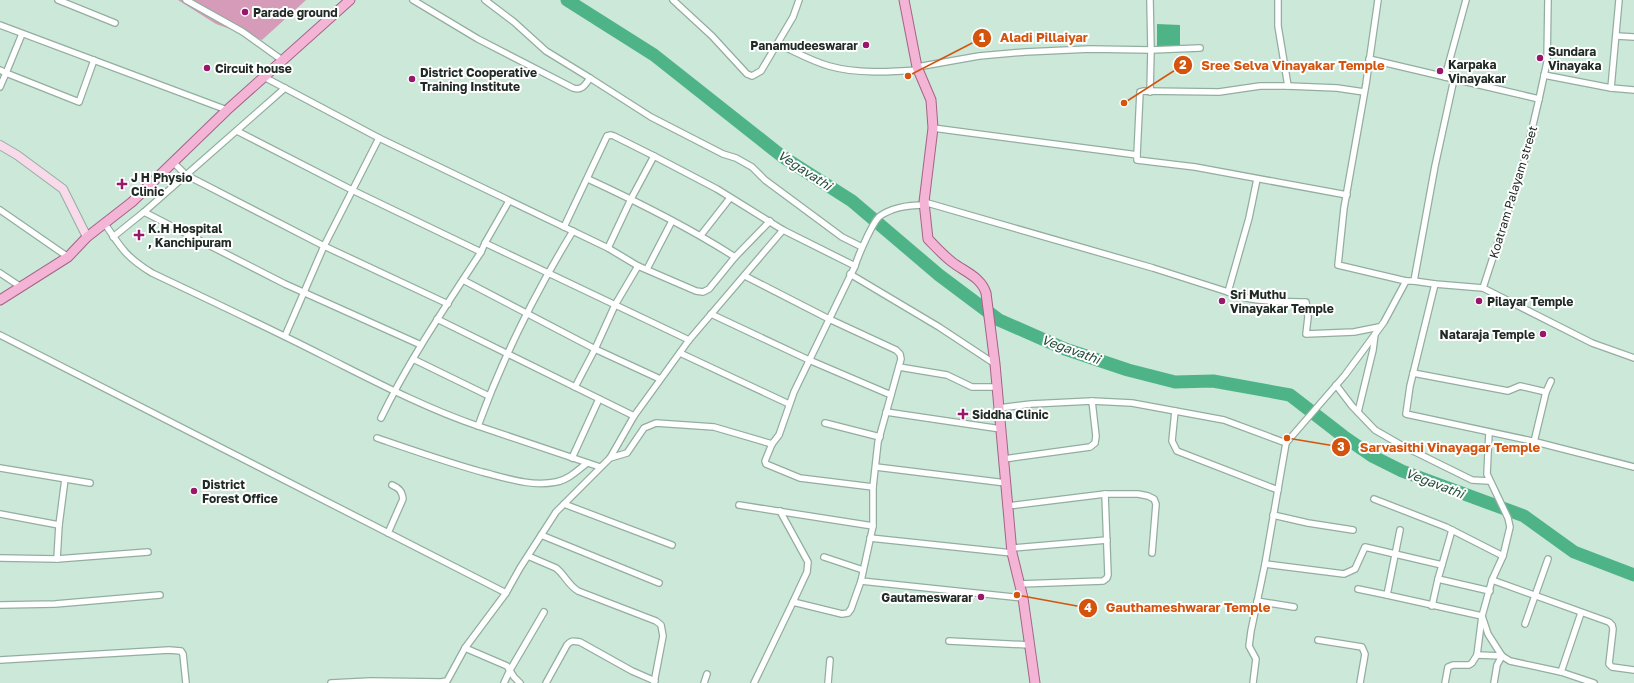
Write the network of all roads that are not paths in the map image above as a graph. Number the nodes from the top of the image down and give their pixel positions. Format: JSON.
{"nodes":[{"id":1,"x":58,"y":0,"type":"edge"},
{"id":2,"x":186,"y":0,"type":"edge"},
{"id":3,"x":350,"y":0,"type":"edge"},
{"id":4,"x":413,"y":0,"type":"edge"},
{"id":5,"x":485,"y":0,"type":"edge"},
{"id":6,"x":672,"y":0,"type":"edge"},
{"id":7,"x":799,"y":0,"type":"edge"},
{"id":8,"x":904,"y":0,"type":"edge"},
{"id":9,"x":1150,"y":0,"type":"edge"},
{"id":10,"x":1278,"y":0,"type":"edge"},
{"id":11,"x":1378,"y":0,"type":"edge"},
{"id":12,"x":1466,"y":0,"type":"edge"},
{"id":13,"x":1548,"y":0,"type":"edge"},
{"id":14,"x":1619,"y":0,"type":"edge"},
{"id":15,"x":115,"y":22,"type":"dead end"},
{"id":16,"x":0,"y":25,"type":"edge"},
{"id":17,"x":22,"y":34,"type":"junction"},
{"id":18,"x":1617,"y":36,"type":"junction"},
{"id":19,"x":1634,"y":37,"type":"edge"},
{"id":20,"x":778,"y":44,"type":"junction"},
{"id":21,"x":1200,"y":48,"type":"dead end"},
{"id":22,"x":1151,"y":50,"type":"junction"},
{"id":23,"x":1369,"y":59,"type":"junction"},
{"id":24,"x":94,"y":60,"type":"junction"},
{"id":25,"x":282,"y":60,"type":"junction"},
{"id":26,"x":918,"y":68,"type":"junction"},
{"id":27,"x":0,"y":70,"type":"edge"},
{"id":28,"x":6,"y":72,"type":"junction"},
{"id":29,"x":1544,"y":75,"type":"junction"},
{"id":30,"x":1444,"y":76,"type":"junction"},
{"id":31,"x":264,"y":77,"type":"junction"},
{"id":32,"x":590,"y":78,"type":"junction"},
{"id":33,"x":1454,"y":79,"type":"junction"},
{"id":34,"x":1288,"y":86,"type":"junction"},
{"id":35,"x":0,"y":87,"type":"edge"},
{"id":36,"x":285,"y":88,"type":"junction"},
{"id":37,"x":1611,"y":88,"type":"junction"},
{"id":38,"x":1634,"y":90,"type":"edge"},
{"id":39,"x":1150,"y":92,"type":"junction"},
{"id":40,"x":1364,"y":92,"type":"junction"},
{"id":41,"x":1539,"y":99,"type":"junction"},
{"id":42,"x":227,"y":110,"type":"junction"},
{"id":43,"x":933,"y":128,"type":"junction"},
{"id":44,"x":237,"y":131,"type":"junction"},
{"id":45,"x":379,"y":138,"type":"junction"},
{"id":46,"x":0,"y":145,"type":"edge"},
{"id":47,"x":1137,"y":155,"type":"junction"},
{"id":48,"x":654,"y":156,"type":"junction"},
{"id":49,"x":173,"y":162,"type":"junction"},
{"id":50,"x":186,"y":176,"type":"junction"},
{"id":51,"x":588,"y":179,"type":"junction"},
{"id":52,"x":1257,"y":179,"type":"junction"},
{"id":53,"x":352,"y":190,"type":"junction"},
{"id":54,"x":1347,"y":195,"type":"junction"},
{"id":55,"x":730,"y":198,"type":"junction"},
{"id":56,"x":631,"y":199,"type":"junction"},
{"id":57,"x":510,"y":201,"type":"junction"},
{"id":58,"x":924,"y":203,"type":"junction"},
{"id":59,"x":0,"y":210,"type":"edge"},
{"id":60,"x":144,"y":212,"type":"junction"},
{"id":61,"x":672,"y":221,"type":"junction"},
{"id":62,"x":770,"y":221,"type":"junction"},
{"id":63,"x":105,"y":224,"type":"junction"},
{"id":64,"x":564,"y":227,"type":"junction"},
{"id":65,"x":783,"y":230,"type":"junction"},
{"id":66,"x":573,"y":231,"type":"junction"},
{"id":67,"x":701,"y":235,"type":"junction"},
{"id":68,"x":87,"y":237,"type":"junction"},
{"id":69,"x":113,"y":237,"type":"junction"},
{"id":70,"x":485,"y":243,"type":"junction"},
{"id":71,"x":324,"y":246,"type":"junction"},
{"id":72,"x":862,"y":247,"type":"junction"},
{"id":73,"x":608,"y":248,"type":"junction"},
{"id":74,"x":481,"y":252,"type":"junction"},
{"id":75,"x":68,"y":257,"type":"junction"},
{"id":76,"x":735,"y":257,"type":"junction"},
{"id":77,"x":638,"y":266,"type":"junction"},
{"id":78,"x":855,"y":266,"type":"junction"},
{"id":79,"x":647,"y":269,"type":"junction"},
{"id":80,"x":0,"y":273,"type":"edge"},
{"id":81,"x":547,"y":273,"type":"junction"},
{"id":82,"x":850,"y":274,"type":"junction"},
{"id":83,"x":745,"y":276,"type":"junction"},
{"id":84,"x":462,"y":280,"type":"junction"},
{"id":85,"x":1414,"y":280,"type":"junction"},
{"id":86,"x":1406,"y":281,"type":"junction"},
{"id":87,"x":1435,"y":284,"type":"junction"},
{"id":88,"x":21,"y":287,"type":"junction"},
{"id":89,"x":1483,"y":288,"type":"junction"},
{"id":90,"x":304,"y":292,"type":"junction"},
{"id":91,"x":1228,"y":292,"type":"junction"},
{"id":92,"x":1,"y":297,"type":"edge"},
{"id":93,"x":448,"y":304,"type":"junction"},
{"id":94,"x":615,"y":305,"type":"junction"},
{"id":95,"x":526,"y":313,"type":"junction"},
{"id":96,"x":711,"y":314,"type":"junction"},
{"id":97,"x":437,"y":319,"type":"junction"},
{"id":98,"x":829,"y":319,"type":"junction"},
{"id":99,"x":1379,"y":327,"type":"junction"},
{"id":100,"x":1375,"y":333,"type":"junction"},
{"id":101,"x":0,"y":335,"type":"edge"},
{"id":102,"x":284,"y":336,"type":"junction"},
{"id":103,"x":689,"y":340,"type":"junction"},
{"id":104,"x":421,"y":345,"type":"junction"},
{"id":105,"x":595,"y":349,"type":"junction"},
{"id":106,"x":680,"y":353,"type":"junction"},
{"id":107,"x":507,"y":354,"type":"junction"},
{"id":108,"x":1634,"y":357,"type":"edge"},
{"id":109,"x":413,"y":359,"type":"junction"},
{"id":110,"x":809,"y":360,"type":"junction"},
{"id":111,"x":995,"y":364,"type":"junction"},
{"id":112,"x":899,"y":366,"type":"junction"},
{"id":113,"x":1413,"y":373,"type":"junction"},
{"id":114,"x":660,"y":379,"type":"junction"},
{"id":115,"x":1551,"y":381,"type":"dead end"},
{"id":116,"x":1336,"y":385,"type":"junction"},
{"id":117,"x":575,"y":387,"type":"junction"},
{"id":118,"x":997,"y":387,"type":"junction"},
{"id":119,"x":394,"y":391,"type":"junction"},
{"id":120,"x":1546,"y":392,"type":"junction"},
{"id":121,"x":891,"y":395,"type":"junction"},
{"id":122,"x":489,"y":396,"type":"junction"},
{"id":123,"x":599,"y":399,"type":"junction"},
{"id":124,"x":1092,"y":401,"type":"junction"},
{"id":125,"x":789,"y":404,"type":"junction"},
{"id":126,"x":999,"y":408,"type":"junction"},
{"id":127,"x":1175,"y":411,"type":"junction"},
{"id":128,"x":886,"y":412,"type":"junction"},
{"id":129,"x":1358,"y":412,"type":"junction"},
{"id":130,"x":634,"y":416,"type":"junction"},
{"id":131,"x":381,"y":418,"type":"dead end"},
{"id":132,"x":825,"y":423,"type":"dead end"},
{"id":133,"x":478,"y":426,"type":"junction"},
{"id":134,"x":1001,"y":429,"type":"junction"},
{"id":135,"x":1489,"y":433,"type":"junction"},
{"id":136,"x":880,"y":437,"type":"junction"},
{"id":137,"x":377,"y":438,"type":"dead end"},
{"id":138,"x":1534,"y":442,"type":"junction"},
{"id":139,"x":1286,"y":443,"type":"junction"},
{"id":140,"x":772,"y":444,"type":"junction"},
{"id":141,"x":572,"y":458,"type":"junction"},
{"id":142,"x":610,"y":458,"type":"junction"},
{"id":143,"x":1004,"y":459,"type":"junction"},
{"id":144,"x":587,"y":463,"type":"junction"},
{"id":145,"x":600,"y":467,"type":"junction"},
{"id":146,"x":876,"y":467,"type":"junction"},
{"id":147,"x":1634,"y":467,"type":"edge"},
{"id":148,"x":0,"y":468,"type":"edge"},
{"id":149,"x":64,"y":479,"type":"junction"},
{"id":150,"x":1489,"y":481,"type":"junction"},
{"id":151,"x":90,"y":483,"type":"dead end"},
{"id":152,"x":1006,"y":483,"type":"junction"},
{"id":153,"x":392,"y":485,"type":"dead end"},
{"id":154,"x":873,"y":487,"type":"junction"},
{"id":155,"x":1278,"y":490,"type":"junction"},
{"id":156,"x":1105,"y":494,"type":"junction"},
{"id":157,"x":1374,"y":499,"type":"dead end"},
{"id":158,"x":564,"y":504,"type":"junction"},
{"id":159,"x":739,"y":505,"type":"dead end"},
{"id":160,"x":1008,"y":506,"type":"junction"},
{"id":161,"x":780,"y":511,"type":"junction"},
{"id":162,"x":0,"y":514,"type":"edge"},
{"id":163,"x":1274,"y":515,"type":"junction"},
{"id":164,"x":59,"y":525,"type":"junction"},
{"id":165,"x":873,"y":526,"type":"junction"},
{"id":166,"x":1353,"y":530,"type":"dead end"},
{"id":167,"x":1400,"y":530,"type":"dead end"},
{"id":168,"x":1452,"y":530,"type":"junction"},
{"id":169,"x":388,"y":533,"type":"junction"},
{"id":170,"x":541,"y":535,"type":"junction"},
{"id":171,"x":870,"y":538,"type":"junction"},
{"id":172,"x":1107,"y":540,"type":"junction"},
{"id":173,"x":672,"y":546,"type":"dead end"},
{"id":174,"x":1012,"y":551,"type":"junction"},
{"id":175,"x":148,"y":552,"type":"dead end"},
{"id":176,"x":1152,"y":553,"type":"dead end"},
{"id":177,"x":1396,"y":553,"type":"junction"},
{"id":178,"x":528,"y":556,"type":"junction"},
{"id":179,"x":1503,"y":556,"type":"junction"},
{"id":180,"x":824,"y":557,"type":"dead end"},
{"id":181,"x":0,"y":558,"type":"edge"},
{"id":182,"x":56,"y":559,"type":"junction"},
{"id":183,"x":1548,"y":559,"type":"dead end"},
{"id":184,"x":1265,"y":564,"type":"junction"},
{"id":185,"x":1442,"y":565,"type":"junction"},
{"id":186,"x":863,"y":570,"type":"junction"},
{"id":187,"x":1438,"y":579,"type":"junction"},
{"id":188,"x":1492,"y":580,"type":"junction"},
{"id":189,"x":861,"y":581,"type":"junction"},
{"id":190,"x":658,"y":583,"type":"dead end"},
{"id":191,"x":1019,"y":584,"type":"junction"},
{"id":192,"x":1358,"y":589,"type":"dead end"},
{"id":193,"x":1490,"y":591,"type":"junction"},
{"id":194,"x":506,"y":593,"type":"junction"},
{"id":195,"x":160,"y":595,"type":"dead end"},
{"id":196,"x":1387,"y":595,"type":"junction"},
{"id":197,"x":1535,"y":596,"type":"junction"},
{"id":198,"x":1023,"y":598,"type":"junction"},
{"id":199,"x":1257,"y":601,"type":"junction"},
{"id":200,"x":794,"y":602,"type":"junction"},
{"id":201,"x":0,"y":605,"type":"edge"},
{"id":202,"x":1432,"y":606,"type":"junction"},
{"id":203,"x":1294,"y":607,"type":"dead end"},
{"id":204,"x":544,"y":612,"type":"dead end"},
{"id":205,"x":1581,"y":613,"type":"junction"},
{"id":206,"x":1482,"y":616,"type":"junction"},
{"id":207,"x":1525,"y":624,"type":"dead end"},
{"id":208,"x":1318,"y":640,"type":"dead end"},
{"id":209,"x":949,"y":641,"type":"dead end"},
{"id":210,"x":1030,"y":645,"type":"junction"},
{"id":211,"x":465,"y":648,"type":"junction"},
{"id":212,"x":1477,"y":655,"type":"junction"},
{"id":213,"x":1502,"y":656,"type":"junction"},
{"id":214,"x":0,"y":660,"type":"edge"},
{"id":215,"x":830,"y":660,"type":"dead end"},
{"id":216,"x":510,"y":670,"type":"junction"},
{"id":217,"x":1634,"y":670,"type":"edge"},
{"id":218,"x":1561,"y":672,"type":"junction"},
{"id":219,"x":706,"y":674,"type":"dead end"},
{"id":220,"x":1577,"y":680,"type":"edge"},
{"id":221,"x":447,"y":682,"type":"edge"},
{"id":222,"x":654,"y":682,"type":"edge"},
{"id":223,"x":186,"y":683,"type":"edge"},
{"id":224,"x":331,"y":683,"type":"edge"},
{"id":225,"x":504,"y":683,"type":"edge"},
{"id":226,"x":520,"y":683,"type":"edge"},
{"id":227,"x":546,"y":683,"type":"edge"},
{"id":228,"x":704,"y":683,"type":"edge"},
{"id":229,"x":754,"y":683,"type":"edge"},
{"id":230,"x":828,"y":683,"type":"edge"},
{"id":231,"x":1035,"y":683,"type":"edge"},
{"id":232,"x":1253,"y":683,"type":"edge"},
{"id":233,"x":1360,"y":683,"type":"edge"},
{"id":234,"x":1445,"y":683,"type":"edge"},
{"id":235,"x":1494,"y":683,"type":"edge"},
{"id":236,"x":1594,"y":683,"type":"edge"}],
"edges":[{"from":1,"to":15,"type":"street"},
{"from":2,"to":25,"type":"street"},
{"from":3,"to":25,"type":"main road"},
{"from":4,"to":32,"type":"street"},
{"from":5,"to":32,"type":"street"},
{"from":6,"to":20,"type":"street"},
{"from":7,"to":20,"type":"street"},
{"from":8,"to":26,"type":"main road"},
{"from":9,"to":22,"type":"street"},
{"from":10,"to":34,"type":"street"},
{"from":11,"to":23,"type":"street"},
{"from":12,"to":30,"type":"street"},
{"from":13,"to":29,"type":"street","name":"Koatram Palayam street"},
{"from":14,"to":18,"type":"street"},
{"from":16,"to":17,"type":"street"},
{"from":17,"to":24,"type":"street"},
{"from":17,"to":28,"type":"street"},
{"from":18,"to":19,"type":"street"},
{"from":18,"to":37,"type":"street"},
{"from":20,"to":26,"type":"street"},
{"from":21,"to":22,"type":"street"},
{"from":22,"to":26,"type":"street"},
{"from":22,"to":39,"type":"street"},
{"from":23,"to":30,"type":"street"},
{"from":23,"to":40,"type":"street"},
{"from":24,"to":28,"type":"street"},
{"from":24,"to":42,"type":"street"},
{"from":25,"to":31,"type":"main road"},
{"from":26,"to":43,"type":"main road"},
{"from":27,"to":28,"type":"street"},
{"from":28,"to":35,"type":"street"},
{"from":29,"to":37,"type":"street"},
{"from":29,"to":41,"type":"street","name":"Koatram Palayam street"},
{"from":30,"to":33,"type":"street"},
{"from":31,"to":36,"type":"street"},
{"from":31,"to":42,"type":"main road"},
{"from":32,"to":72,"type":"street"},
{"from":33,"to":41,"type":"street"},
{"from":33,"to":85,"type":"street"},
{"from":34,"to":39,"type":"street"},
{"from":34,"to":40,"type":"street"},
{"from":36,"to":44,"type":"street"},
{"from":36,"to":45,"type":"street"},
{"from":37,"to":38,"type":"street"},
{"from":39,"to":47,"type":"street"},
{"from":40,"to":54,"type":"street"},
{"from":41,"to":89,"type":"street","name":"Koatram Palayam street"},
{"from":42,"to":49,"type":"main road"},
{"from":43,"to":47,"type":"street"},
{"from":43,"to":58,"type":"main road"},
{"from":44,"to":50,"type":"street"},
{"from":44,"to":53,"type":"street"},
{"from":45,"to":53,"type":"street"},
{"from":45,"to":57,"type":"street"},
{"from":46,"to":68,"type":"street"},
{"from":47,"to":52,"type":"street"},
{"from":48,"to":51,"type":"street"},
{"from":48,"to":55,"type":"street"},
{"from":48,"to":56,"type":"street"},
{"from":49,"to":50,"type":"street"},
{"from":49,"to":63,"type":"main road"},
{"from":50,"to":60,"type":"street"},
{"from":50,"to":71,"type":"street"},
{"from":51,"to":56,"type":"street"},
{"from":51,"to":64,"type":"street"},
{"from":52,"to":54,"type":"street"},
{"from":52,"to":91,"type":"street"},
{"from":53,"to":71,"type":"street"},
{"from":53,"to":74,"type":"street"},
{"from":54,"to":86,"type":"street"},
{"from":55,"to":62,"type":"street"},
{"from":55,"to":67,"type":"street"},
{"from":56,"to":61,"type":"street"},
{"from":56,"to":73,"type":"street"},
{"from":57,"to":64,"type":"street"},
{"from":57,"to":70,"type":"street"},
{"from":58,"to":72,"type":"street"},
{"from":58,"to":91,"type":"street"},
{"from":58,"to":111,"type":"main road"},
{"from":59,"to":75,"type":"street"},
{"from":60,"to":69,"type":"street"},
{"from":60,"to":90,"type":"street"},
{"from":61,"to":67,"type":"street"},
{"from":61,"to":79,"type":"street"},
{"from":62,"to":65,"type":"street"},
{"from":62,"to":76,"type":"street"},
{"from":63,"to":68,"type":"main road"},
{"from":63,"to":69,"type":"street"},
{"from":64,"to":66,"type":"street"},
{"from":65,"to":78,"type":"street"},
{"from":65,"to":83,"type":"street"},
{"from":66,"to":73,"type":"street"},
{"from":66,"to":81,"type":"street"},
{"from":67,"to":76,"type":"street"},
{"from":68,"to":75,"type":"main road"},
{"from":69,"to":102,"type":"street"},
{"from":70,"to":74,"type":"street"},
{"from":70,"to":81,"type":"street"},
{"from":71,"to":90,"type":"street"},
{"from":71,"to":93,"type":"street"},
{"from":72,"to":78,"type":"street"},
{"from":73,"to":77,"type":"street"},
{"from":74,"to":84,"type":"street"},
{"from":75,"to":88,"type":"main road"},
{"from":76,"to":79,"type":"street"},
{"from":77,"to":79,"type":"street"},
{"from":77,"to":94,"type":"street"},
{"from":78,"to":82,"type":"street"},
{"from":80,"to":88,"type":"street"},
{"from":81,"to":94,"type":"street"},
{"from":81,"to":95,"type":"street"},
{"from":82,"to":98,"type":"street"},
{"from":82,"to":111,"type":"street"},
{"from":83,"to":96,"type":"street"},
{"from":83,"to":98,"type":"street"},
{"from":84,"to":93,"type":"street"},
{"from":84,"to":95,"type":"street"},
{"from":85,"to":86,"type":"street"},
{"from":85,"to":87,"type":"street"},
{"from":86,"to":99,"type":"street"},
{"from":87,"to":89,"type":"street"},
{"from":87,"to":113,"type":"street"},
{"from":88,"to":92,"type":"main road"},
{"from":89,"to":108,"type":"street"},
{"from":90,"to":102,"type":"street"},
{"from":90,"to":104,"type":"street"},
{"from":91,"to":99,"type":"street"},
{"from":93,"to":97,"type":"street"},
{"from":94,"to":103,"type":"street"},
{"from":94,"to":105,"type":"street"},
{"from":95,"to":105,"type":"street"},
{"from":95,"to":107,"type":"street"},
{"from":96,"to":103,"type":"street"},
{"from":96,"to":110,"type":"street"},
{"from":97,"to":104,"type":"street"},
{"from":97,"to":107,"type":"street"},
{"from":98,"to":110,"type":"street"},
{"from":98,"to":112,"type":"street"},
{"from":99,"to":100,"type":"street"},
{"from":100,"to":116,"type":"street"},
{"from":100,"to":129,"type":"street"},
{"from":101,"to":169,"type":"street"},
{"from":102,"to":119,"type":"street"},
{"from":103,"to":106,"type":"street"},
{"from":104,"to":109,"type":"street"},
{"from":105,"to":114,"type":"street"},
{"from":105,"to":117,"type":"street"},
{"from":106,"to":114,"type":"street"},
{"from":106,"to":125,"type":"street"},
{"from":107,"to":117,"type":"street"},
{"from":107,"to":122,"type":"street"},
{"from":109,"to":119,"type":"street"},
{"from":109,"to":122,"type":"street"},
{"from":110,"to":121,"type":"street"},
{"from":110,"to":125,"type":"street"},
{"from":111,"to":118,"type":"main road"},
{"from":112,"to":118,"type":"street"},
{"from":112,"to":121,"type":"street"},
{"from":113,"to":120,"type":"street"},
{"from":113,"to":135,"type":"street"},
{"from":114,"to":130,"type":"street"},
{"from":115,"to":120,"type":"street"},
{"from":116,"to":129,"type":"street"},
{"from":116,"to":139,"type":"street"},
{"from":117,"to":123,"type":"street"},
{"from":118,"to":126,"type":"main road"},
{"from":119,"to":131,"type":"street"},
{"from":119,"to":133,"type":"street"},
{"from":120,"to":138,"type":"street"},
{"from":121,"to":128,"type":"street"},
{"from":122,"to":133,"type":"street"},
{"from":123,"to":130,"type":"street"},
{"from":123,"to":141,"type":"street"},
{"from":124,"to":126,"type":"street"},
{"from":124,"to":127,"type":"street"},
{"from":124,"to":143,"type":"street"},
{"from":125,"to":140,"type":"street"},
{"from":126,"to":134,"type":"main road"},
{"from":127,"to":139,"type":"street"},
{"from":127,"to":155,"type":"street"},
{"from":128,"to":134,"type":"street"},
{"from":128,"to":136,"type":"street"},
{"from":129,"to":150,"type":"street"},
{"from":130,"to":142,"type":"street"},
{"from":132,"to":136,"type":"street"},
{"from":133,"to":141,"type":"street"},
{"from":134,"to":143,"type":"main road"},
{"from":135,"to":138,"type":"street"},
{"from":135,"to":150,"type":"street"},
{"from":136,"to":146,"type":"street"},
{"from":137,"to":144,"type":"street"},
{"from":138,"to":147,"type":"street"},
{"from":139,"to":155,"type":"street"},
{"from":140,"to":142,"type":"street"},
{"from":140,"to":154,"type":"street"},
{"from":141,"to":144,"type":"street"},
{"from":142,"to":145,"type":"street"},
{"from":143,"to":152,"type":"main road"},
{"from":144,"to":145,"type":"street"},
{"from":145,"to":158,"type":"street"},
{"from":146,"to":152,"type":"street"},
{"from":146,"to":154,"type":"street"},
{"from":148,"to":149,"type":"street"},
{"from":149,"to":151,"type":"street"},
{"from":149,"to":164,"type":"street"},
{"from":150,"to":179,"type":"street"},
{"from":152,"to":160,"type":"main road"},
{"from":153,"to":169,"type":"street"},
{"from":154,"to":165,"type":"street"},
{"from":155,"to":163,"type":"street"},
{"from":156,"to":160,"type":"street"},
{"from":156,"to":172,"type":"street"},
{"from":156,"to":176,"type":"street"},
{"from":157,"to":168,"type":"street"},
{"from":158,"to":170,"type":"street"},
{"from":158,"to":173,"type":"street"},
{"from":159,"to":161,"type":"street"},
{"from":160,"to":174,"type":"main road"},
{"from":161,"to":165,"type":"street"},
{"from":161,"to":200,"type":"street"},
{"from":162,"to":164,"type":"street"},
{"from":163,"to":166,"type":"street"},
{"from":163,"to":184,"type":"street"},
{"from":164,"to":182,"type":"street"},
{"from":165,"to":171,"type":"street"},
{"from":167,"to":177,"type":"street"},
{"from":168,"to":179,"type":"street"},
{"from":168,"to":185,"type":"street"},
{"from":169,"to":194,"type":"street"},
{"from":170,"to":178,"type":"street"},
{"from":170,"to":190,"type":"street"},
{"from":171,"to":174,"type":"street"},
{"from":171,"to":186,"type":"street"},
{"from":172,"to":174,"type":"street"},
{"from":172,"to":191,"type":"street"},
{"from":174,"to":191,"type":"main road"},
{"from":175,"to":182,"type":"street"},
{"from":177,"to":184,"type":"street"},
{"from":177,"to":185,"type":"street"},
{"from":177,"to":196,"type":"street"},
{"from":178,"to":194,"type":"street"},
{"from":178,"to":222,"type":"street"},
{"from":179,"to":188,"type":"street"},
{"from":180,"to":186,"type":"street"},
{"from":181,"to":182,"type":"street"},
{"from":183,"to":197,"type":"street"},
{"from":184,"to":199,"type":"street"},
{"from":185,"to":187,"type":"street"},
{"from":186,"to":189,"type":"street"},
{"from":187,"to":193,"type":"street"},
{"from":187,"to":202,"type":"street"},
{"from":188,"to":193,"type":"street"},
{"from":188,"to":197,"type":"street"},
{"from":189,"to":198,"type":"street"},
{"from":189,"to":200,"type":"street"},
{"from":191,"to":198,"type":"main road"},
{"from":192,"to":196,"type":"street"},
{"from":193,"to":206,"type":"street"},
{"from":194,"to":211,"type":"street"},
{"from":195,"to":201,"type":"street"},
{"from":196,"to":202,"type":"street"},
{"from":197,"to":205,"type":"street"},
{"from":197,"to":207,"type":"street"},
{"from":198,"to":210,"type":"main road"},
{"from":199,"to":203,"type":"street"},
{"from":199,"to":232,"type":"street"},
{"from":200,"to":229,"type":"street"},
{"from":202,"to":206,"type":"street"},
{"from":204,"to":216,"type":"street"},
{"from":205,"to":217,"type":"street"},
{"from":205,"to":218,"type":"street"},
{"from":206,"to":212,"type":"street"},
{"from":206,"to":213,"type":"street"},
{"from":208,"to":233,"type":"street"},
{"from":209,"to":210,"type":"street"},
{"from":210,"to":231,"type":"main road"},
{"from":211,"to":216,"type":"street"},
{"from":211,"to":221,"type":"street"},
{"from":212,"to":213,"type":"street"},
{"from":212,"to":234,"type":"street"},
{"from":213,"to":218,"type":"street"},
{"from":213,"to":235,"type":"street"},
{"from":214,"to":223,"type":"street"},
{"from":215,"to":230,"type":"street"},
{"from":216,"to":225,"type":"street"},
{"from":216,"to":226,"type":"street"},
{"from":218,"to":220,"type":"street"},
{"from":219,"to":228,"type":"street"},
{"from":220,"to":236,"type":"street"},
{"from":221,"to":224,"type":"street"},
{"from":222,"to":227,"type":"street"}]}
